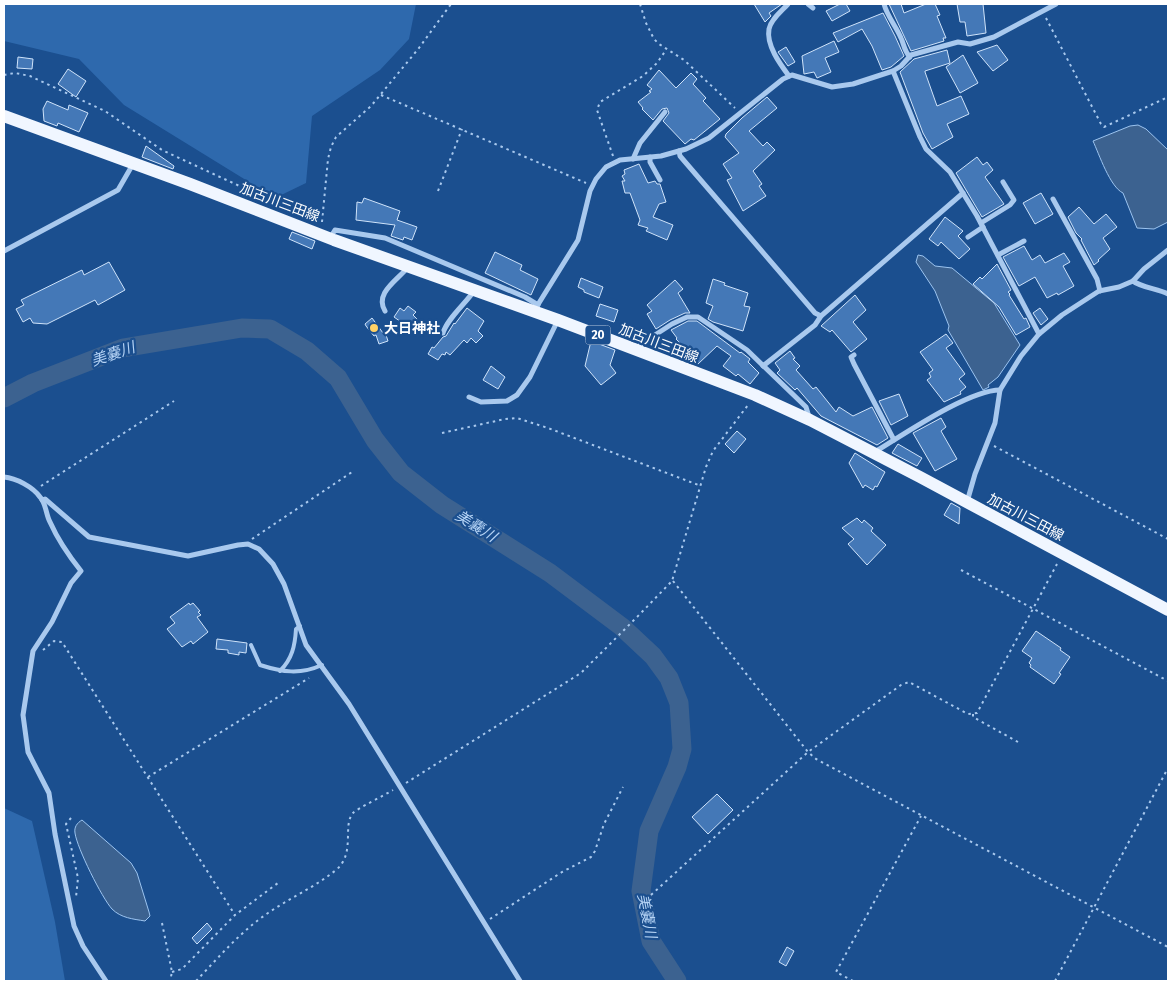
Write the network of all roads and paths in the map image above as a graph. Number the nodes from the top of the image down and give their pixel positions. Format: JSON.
{"nodes":[{"id":1,"x":451,"y":4,"type":"edge"},
{"id":2,"x":640,"y":4,"type":"edge"},
{"id":3,"x":788,"y":4,"type":"edge"},
{"id":4,"x":808,"y":4,"type":"edge"},
{"id":5,"x":884,"y":4,"type":"edge"},
{"id":6,"x":1056,"y":4,"type":"edge"},
{"id":7,"x":813,"y":8,"type":"dead end"},
{"id":8,"x":1042,"y":11,"type":"junction"},
{"id":9,"x":667,"y":49,"type":"junction"},
{"id":10,"x":910,"y":57,"type":"junction"},
{"id":11,"x":893,"y":71,"type":"junction"},
{"id":12,"x":4,"y":75,"type":"edge"},
{"id":13,"x":789,"y":76,"type":"junction"},
{"id":14,"x":381,"y":94,"type":"junction"},
{"id":15,"x":1168,"y":97,"type":"edge"},
{"id":16,"x":665,"y":112,"type":"dead end"},
{"id":17,"x":741,"y":112,"type":"junction"},
{"id":18,"x":4,"y":116,"type":"edge"},
{"id":19,"x":462,"y":129,"type":"junction"},
{"id":20,"x":680,"y":151,"type":"junction"},
{"id":21,"x":650,"y":157,"type":"junction"},
{"id":22,"x":633,"y":159,"type":"junction"},
{"id":23,"x":133,"y":162,"type":"junction"},
{"id":24,"x":615,"y":162,"type":"junction"},
{"id":25,"x":660,"y":180,"type":"dead end"},
{"id":26,"x":1003,"y":182,"type":"dead end"},
{"id":27,"x":592,"y":186,"type":"junction"},
{"id":28,"x":438,"y":191,"type":"dead end"},
{"id":29,"x":963,"y":192,"type":"junction"},
{"id":30,"x":256,"y":196,"type":"dead end"},
{"id":31,"x":1053,"y":199,"type":"dead end"},
{"id":32,"x":982,"y":225,"type":"junction"},
{"id":33,"x":326,"y":236,"type":"junction"},
{"id":34,"x":968,"y":237,"type":"dead end"},
{"id":35,"x":1024,"y":241,"type":"dead end"},
{"id":36,"x":1168,"y":250,"type":"edge"},
{"id":37,"x":4,"y":252,"type":"edge"},
{"id":38,"x":998,"y":255,"type":"junction"},
{"id":39,"x":408,"y":266,"type":"junction"},
{"id":40,"x":1133,"y":281,"type":"junction"},
{"id":41,"x":474,"y":291,"type":"junction"},
{"id":42,"x":1100,"y":291,"type":"junction"},
{"id":43,"x":1168,"y":294,"type":"edge"},
{"id":44,"x":536,"y":308,"type":"junction"},
{"id":45,"x":385,"y":311,"type":"dead end"},
{"id":46,"x":821,"y":316,"type":"junction"},
{"id":47,"x":558,"y":320,"type":"junction"},
{"id":48,"x":443,"y":333,"type":"dead end"},
{"id":49,"x":1039,"y":334,"type":"junction"},
{"id":50,"x":637,"y":350,"type":"junction"},
{"id":51,"x":854,"y":355,"type":"dead end"},
{"id":52,"x":763,"y":366,"type":"junction"},
{"id":53,"x":1000,"y":390,"type":"junction"},
{"id":54,"x":755,"y":395,"type":"junction"},
{"id":55,"x":469,"y":397,"type":"dead end"},
{"id":56,"x":174,"y":401,"type":"dead end"},
{"id":57,"x":810,"y":420,"type":"junction"},
{"id":58,"x":442,"y":433,"type":"dead end"},
{"id":59,"x":894,"y":440,"type":"junction"},
{"id":60,"x":987,"y":442,"type":"junction"},
{"id":61,"x":875,"y":454,"type":"junction"},
{"id":62,"x":352,"y":472,"type":"dead end"},
{"id":63,"x":4,"y":477,"type":"edge"},
{"id":64,"x":701,"y":486,"type":"junction"},
{"id":65,"x":34,"y":492,"type":"junction"},
{"id":66,"x":42,"y":500,"type":"junction"},
{"id":67,"x":967,"y":502,"type":"junction"},
{"id":68,"x":1168,"y":539,"type":"edge"},
{"id":69,"x":248,"y":544,"type":"junction"},
{"id":70,"x":1063,"y":554,"type":"junction"},
{"id":71,"x":961,"y":570,"type":"dead end"},
{"id":72,"x":672,"y":581,"type":"junction"},
{"id":73,"x":1033,"y":610,"type":"junction"},
{"id":74,"x":1168,"y":610,"type":"edge"},
{"id":75,"x":300,"y":626,"type":"junction"},
{"id":76,"x":251,"y":645,"type":"dead end"},
{"id":77,"x":31,"y":661,"type":"junction"},
{"id":78,"x":322,"y":666,"type":"junction"},
{"id":79,"x":280,"y":672,"type":"junction"},
{"id":80,"x":1168,"y":681,"type":"edge"},
{"id":81,"x":973,"y":714,"type":"junction"},
{"id":82,"x":1018,"y":742,"type":"dead end"},
{"id":83,"x":808,"y":752,"type":"junction"},
{"id":84,"x":1168,"y":768,"type":"edge"},
{"id":85,"x":148,"y":777,"type":"junction"},
{"id":86,"x":400,"y":786,"type":"junction"},
{"id":87,"x":623,"y":787,"type":"dead end"},
{"id":88,"x":922,"y":815,"type":"junction"},
{"id":89,"x":72,"y":818,"type":"dead end"},
{"id":90,"x":278,"y":883,"type":"dead end"},
{"id":91,"x":652,"y":895,"type":"dead end"},
{"id":92,"x":1094,"y":907,"type":"junction"},
{"id":93,"x":70,"y":910,"type":"junction"},
{"id":94,"x":235,"y":915,"type":"junction"},
{"id":95,"x":162,"y":923,"type":"dead end"},
{"id":96,"x":484,"y":923,"type":"junction"},
{"id":97,"x":1168,"y":947,"type":"edge"},
{"id":98,"x":172,"y":972,"type":"junction"},
{"id":99,"x":106,"y":981,"type":"edge"},
{"id":100,"x":170,"y":981,"type":"edge"},
{"id":101,"x":196,"y":981,"type":"edge"},
{"id":102,"x":520,"y":981,"type":"edge"},
{"id":103,"x":853,"y":981,"type":"edge"},
{"id":104,"x":1055,"y":981,"type":"edge"}],
"edges":[{"from":1,"to":14,"type":"path"},
{"from":2,"to":9,"type":"path"},
{"from":3,"to":13,"type":"street"},
{"from":4,"to":7,"type":"street"},
{"from":5,"to":10,"type":"street"},
{"from":6,"to":8,"type":"street"},
{"from":8,"to":10,"type":"street"},
{"from":8,"to":15,"type":"path"},
{"from":9,"to":17,"type":"path"},
{"from":9,"to":24,"type":"path"},
{"from":10,"to":11,"type":"street"},
{"from":11,"to":13,"type":"street"},
{"from":11,"to":29,"type":"street"},
{"from":12,"to":30,"type":"path"},
{"from":13,"to":17,"type":"street"},
{"from":14,"to":19,"type":"path"},
{"from":14,"to":33,"type":"path"},
{"from":16,"to":22,"type":"street"},
{"from":17,"to":20,"type":"street"},
{"from":18,"to":23,"type":"main road","name":"加古川三田線","number":"20"},
{"from":19,"to":27,"type":"path"},
{"from":19,"to":28,"type":"path"},
{"from":20,"to":21,"type":"street"},
{"from":20,"to":46,"type":"street"},
{"from":21,"to":22,"type":"street"},
{"from":21,"to":25,"type":"street"},
{"from":22,"to":24,"type":"street"},
{"from":23,"to":33,"type":"main road","name":"加古川三田線","number":"20"},
{"from":23,"to":37,"type":"street"},
{"from":24,"to":27,"type":"street"},
{"from":26,"to":32,"type":"street"},
{"from":27,"to":44,"type":"street"},
{"from":29,"to":32,"type":"street"},
{"from":29,"to":46,"type":"street"},
{"from":31,"to":42,"type":"street"},
{"from":32,"to":34,"type":"street"},
{"from":32,"to":38,"type":"street"},
{"from":33,"to":39,"type":"main road","name":"加古川三田線","number":"20"},
{"from":33,"to":44,"type":"street"},
{"from":35,"to":38,"type":"street"},
{"from":36,"to":40,"type":"street"},
{"from":38,"to":49,"type":"street"},
{"from":39,"to":41,"type":"main road","name":"加古川三田線","number":"20"},
{"from":39,"to":45,"type":"street"},
{"from":40,"to":42,"type":"street"},
{"from":40,"to":43,"type":"street"},
{"from":41,"to":44,"type":"main road","name":"加古川三田線","number":"20"},
{"from":41,"to":48,"type":"street"},
{"from":42,"to":49,"type":"street"},
{"from":44,"to":47,"type":"main road","name":"加古川三田線","number":"20"},
{"from":46,"to":52,"type":"street"},
{"from":47,"to":50,"type":"main road","name":"加古川三田線","number":"20"},
{"from":47,"to":55,"type":"street"},
{"from":49,"to":53,"type":"street"},
{"from":50,"to":52,"type":"street"},
{"from":50,"to":54,"type":"main road","name":"加古川三田線","number":"20"},
{"from":51,"to":59,"type":"street"},
{"from":52,"to":57,"type":"street"},
{"from":53,"to":59,"type":"street"},
{"from":53,"to":60,"type":"street"},
{"from":54,"to":57,"type":"main road","name":"加古川三田線","number":"20"},
{"from":54,"to":64,"type":"path"},
{"from":56,"to":65,"type":"path"},
{"from":57,"to":61,"type":"main road","name":"加古川三田線","number":"20"},
{"from":58,"to":64,"type":"path"},
{"from":59,"to":61,"type":"street"},
{"from":60,"to":67,"type":"street"},
{"from":60,"to":68,"type":"path"},
{"from":61,"to":67,"type":"main road","name":"加古川三田線","number":"20"},
{"from":62,"to":69,"type":"path"},
{"from":63,"to":65,"type":"street"},
{"from":64,"to":72,"type":"path"},
{"from":65,"to":66,"type":"street"},
{"from":66,"to":69,"type":"street"},
{"from":66,"to":77,"type":"street"},
{"from":67,"to":70,"type":"main road","name":"加古川三田線","number":"20"},
{"from":69,"to":75,"type":"street"},
{"from":70,"to":73,"type":"path"},
{"from":70,"to":74,"type":"main road","name":"加古川三田線","number":"20"},
{"from":71,"to":73,"type":"path"},
{"from":72,"to":83,"type":"path"},
{"from":72,"to":86,"type":"path"},
{"from":73,"to":80,"type":"path"},
{"from":73,"to":81,"type":"path"},
{"from":75,"to":78,"type":"street"},
{"from":75,"to":79,"type":"lane"},
{"from":76,"to":79,"type":"lane"},
{"from":77,"to":85,"type":"path"},
{"from":77,"to":93,"type":"street"},
{"from":78,"to":79,"type":"lane"},
{"from":78,"to":85,"type":"path"},
{"from":78,"to":86,"type":"street"},
{"from":81,"to":82,"type":"path"},
{"from":81,"to":83,"type":"path"},
{"from":83,"to":88,"type":"path"},
{"from":83,"to":91,"type":"path"},
{"from":84,"to":92,"type":"path"},
{"from":85,"to":94,"type":"path"},
{"from":86,"to":96,"type":"street"},
{"from":86,"to":101,"type":"path"},
{"from":87,"to":96,"type":"path"},
{"from":88,"to":92,"type":"path"},
{"from":88,"to":103,"type":"path"},
{"from":89,"to":93,"type":"path"},
{"from":90,"to":94,"type":"path"},
{"from":92,"to":97,"type":"path"},
{"from":92,"to":104,"type":"path"},
{"from":93,"to":99,"type":"street"},
{"from":94,"to":98,"type":"path"},
{"from":95,"to":98,"type":"path"},
{"from":96,"to":102,"type":"street"},
{"from":98,"to":100,"type":"path"}]}
